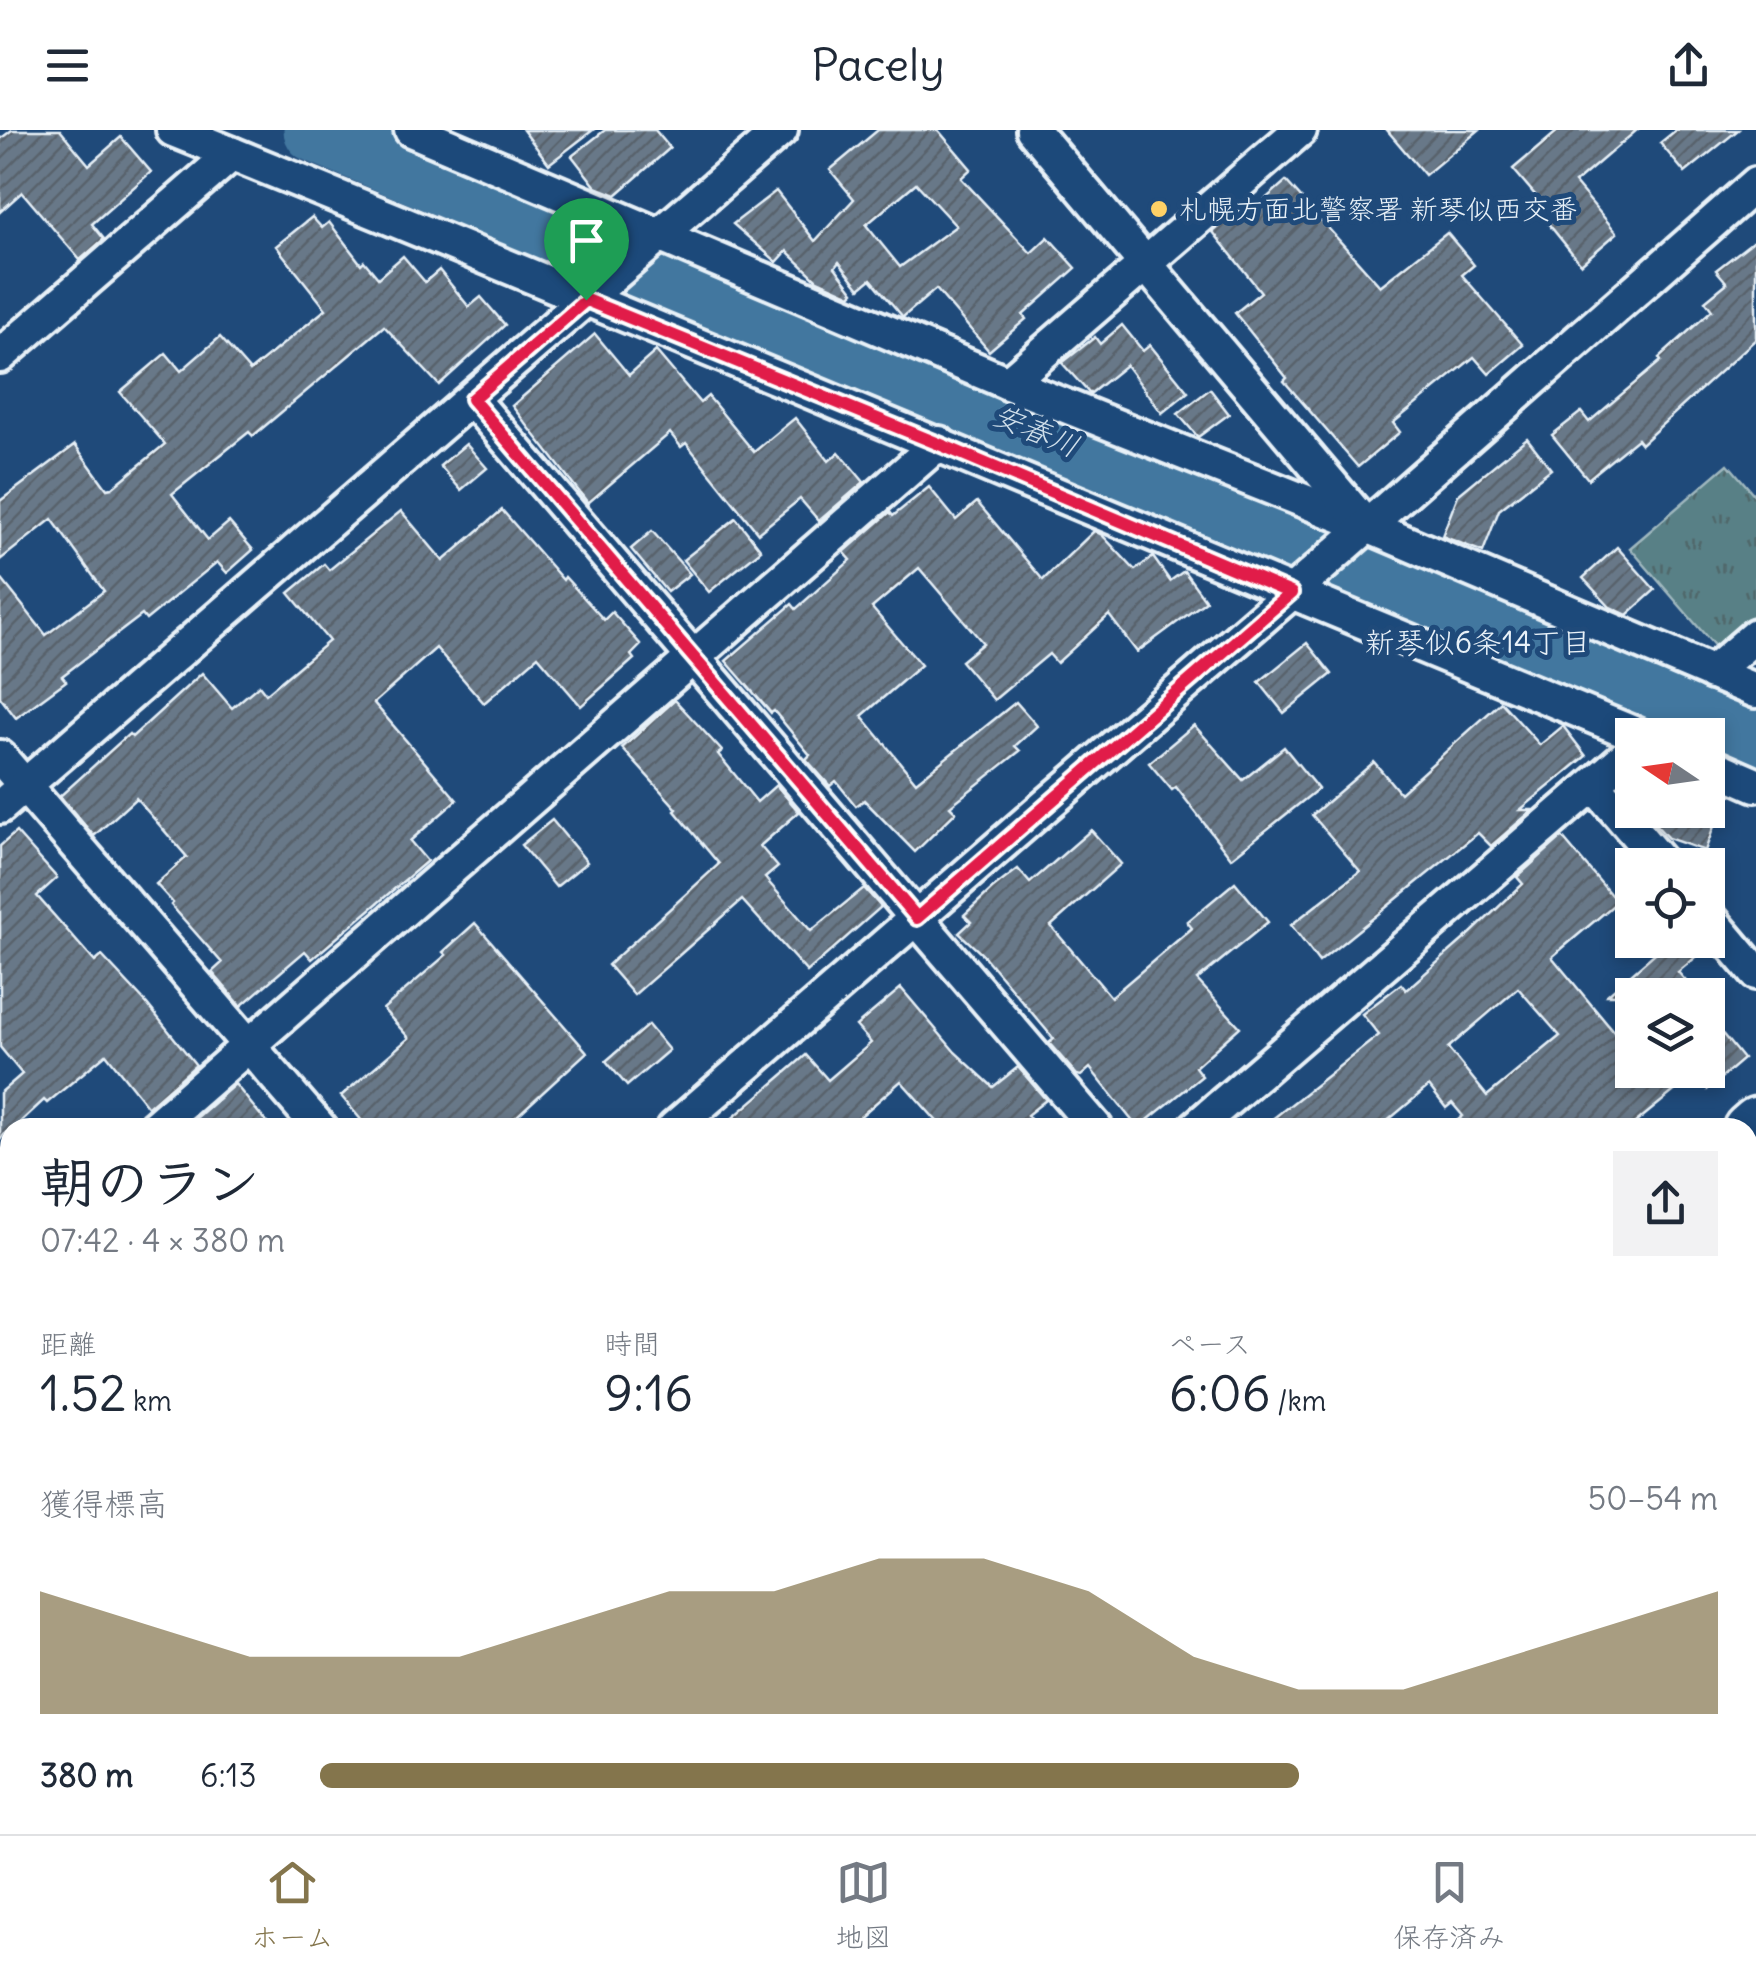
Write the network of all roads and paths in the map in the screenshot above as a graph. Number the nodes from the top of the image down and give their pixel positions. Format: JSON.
{"nodes":[{"id":1,"x":173,"y":130,"type":"edge"},
{"id":2,"x":410,"y":130,"type":"edge"},
{"id":3,"x":782,"y":130,"type":"edge"},
{"id":4,"x":1033,"y":130,"type":"edge"},
{"id":5,"x":1300,"y":130,"type":"edge"},
{"id":6,"x":232,"y":154,"type":"junction"},
{"id":7,"x":1756,"y":184,"type":"edge"},
{"id":8,"x":653,"y":240,"type":"junction"},
{"id":9,"x":1147,"y":263,"type":"junction"},
{"id":10,"x":597,"y":290,"type":"junction"},
{"id":11,"x":0,"y":356,"type":"edge"},
{"id":12,"x":1008,"y":383,"type":"junction"},
{"id":13,"x":472,"y":399,"type":"junction"},
{"id":14,"x":939,"y":444,"type":"junction"},
{"id":15,"x":1357,"y":534,"type":"junction"},
{"id":16,"x":1302,"y":583,"type":"junction"},
{"id":17,"x":1756,"y":635,"type":"edge"},
{"id":18,"x":692,"y":658,"type":"junction"},
{"id":19,"x":1712,"y":673,"type":"junction"},
{"id":20,"x":1756,"y":691,"type":"edge"},
{"id":21,"x":1615,"y":725,"type":"edge"},
{"id":22,"x":0,"y":757,"type":"edge"},
{"id":23,"x":1615,"y":768,"type":"edge"},
{"id":24,"x":1725,"y":771,"type":"edge"},
{"id":25,"x":1756,"y":785,"type":"edge"},
{"id":26,"x":1596,"y":786,"type":"junction"},
{"id":27,"x":12,"y":796,"type":"edge"},
{"id":28,"x":1649,"y":848,"type":"edge"},
{"id":29,"x":917,"y":918,"type":"junction"},
{"id":30,"x":1725,"y":936,"type":"edge"},
{"id":31,"x":1756,"y":972,"type":"edge"},
{"id":32,"x":248,"y":1045,"type":"junction"},
{"id":33,"x":165,"y":1118,"type":"edge"},
{"id":34,"x":311,"y":1118,"type":"edge"},
{"id":35,"x":686,"y":1118,"type":"edge"},
{"id":36,"x":1087,"y":1118,"type":"edge"},
{"id":37,"x":1207,"y":1118,"type":"edge"}],
"edges":[{"from":1,"to":6,"type":"street"},
{"from":2,"to":8,"type":"street"},
{"from":3,"to":8,"type":"street"},
{"from":4,"to":9,"type":"street"},
{"from":5,"to":9,"type":"street"},
{"from":6,"to":10,"type":"street"},
{"from":6,"to":11,"type":"street"},
{"from":7,"to":15,"type":"street"},
{"from":8,"to":10,"type":"street"},
{"from":8,"to":12,"type":"street"},
{"from":9,"to":12,"type":"street"},
{"from":9,"to":15,"type":"street"},
{"from":10,"to":13,"type":"street"},
{"from":10,"to":14,"type":"street"},
{"from":12,"to":15,"type":"street"},
{"from":13,"to":18,"type":"street"},
{"from":13,"to":27,"type":"street"},
{"from":14,"to":16,"type":"street"},
{"from":14,"to":18,"type":"street"},
{"from":15,"to":16,"type":"street"},
{"from":15,"to":19,"type":"street"},
{"from":16,"to":21,"type":"street"},
{"from":16,"to":29,"type":"street"},
{"from":17,"to":19,"type":"street"},
{"from":18,"to":29,"type":"street"},
{"from":18,"to":32,"type":"street"},
{"from":19,"to":20,"type":"street"},
{"from":22,"to":27,"type":"street"},
{"from":23,"to":26,"type":"street"},
{"from":24,"to":25,"type":"street"},
{"from":26,"to":28,"type":"street"},
{"from":26,"to":37,"type":"street"},
{"from":27,"to":32,"type":"street"},
{"from":29,"to":35,"type":"street"},
{"from":29,"to":36,"type":"street"},
{"from":30,"to":31,"type":"street"},
{"from":32,"to":33,"type":"street"},
{"from":32,"to":34,"type":"street"}]}
